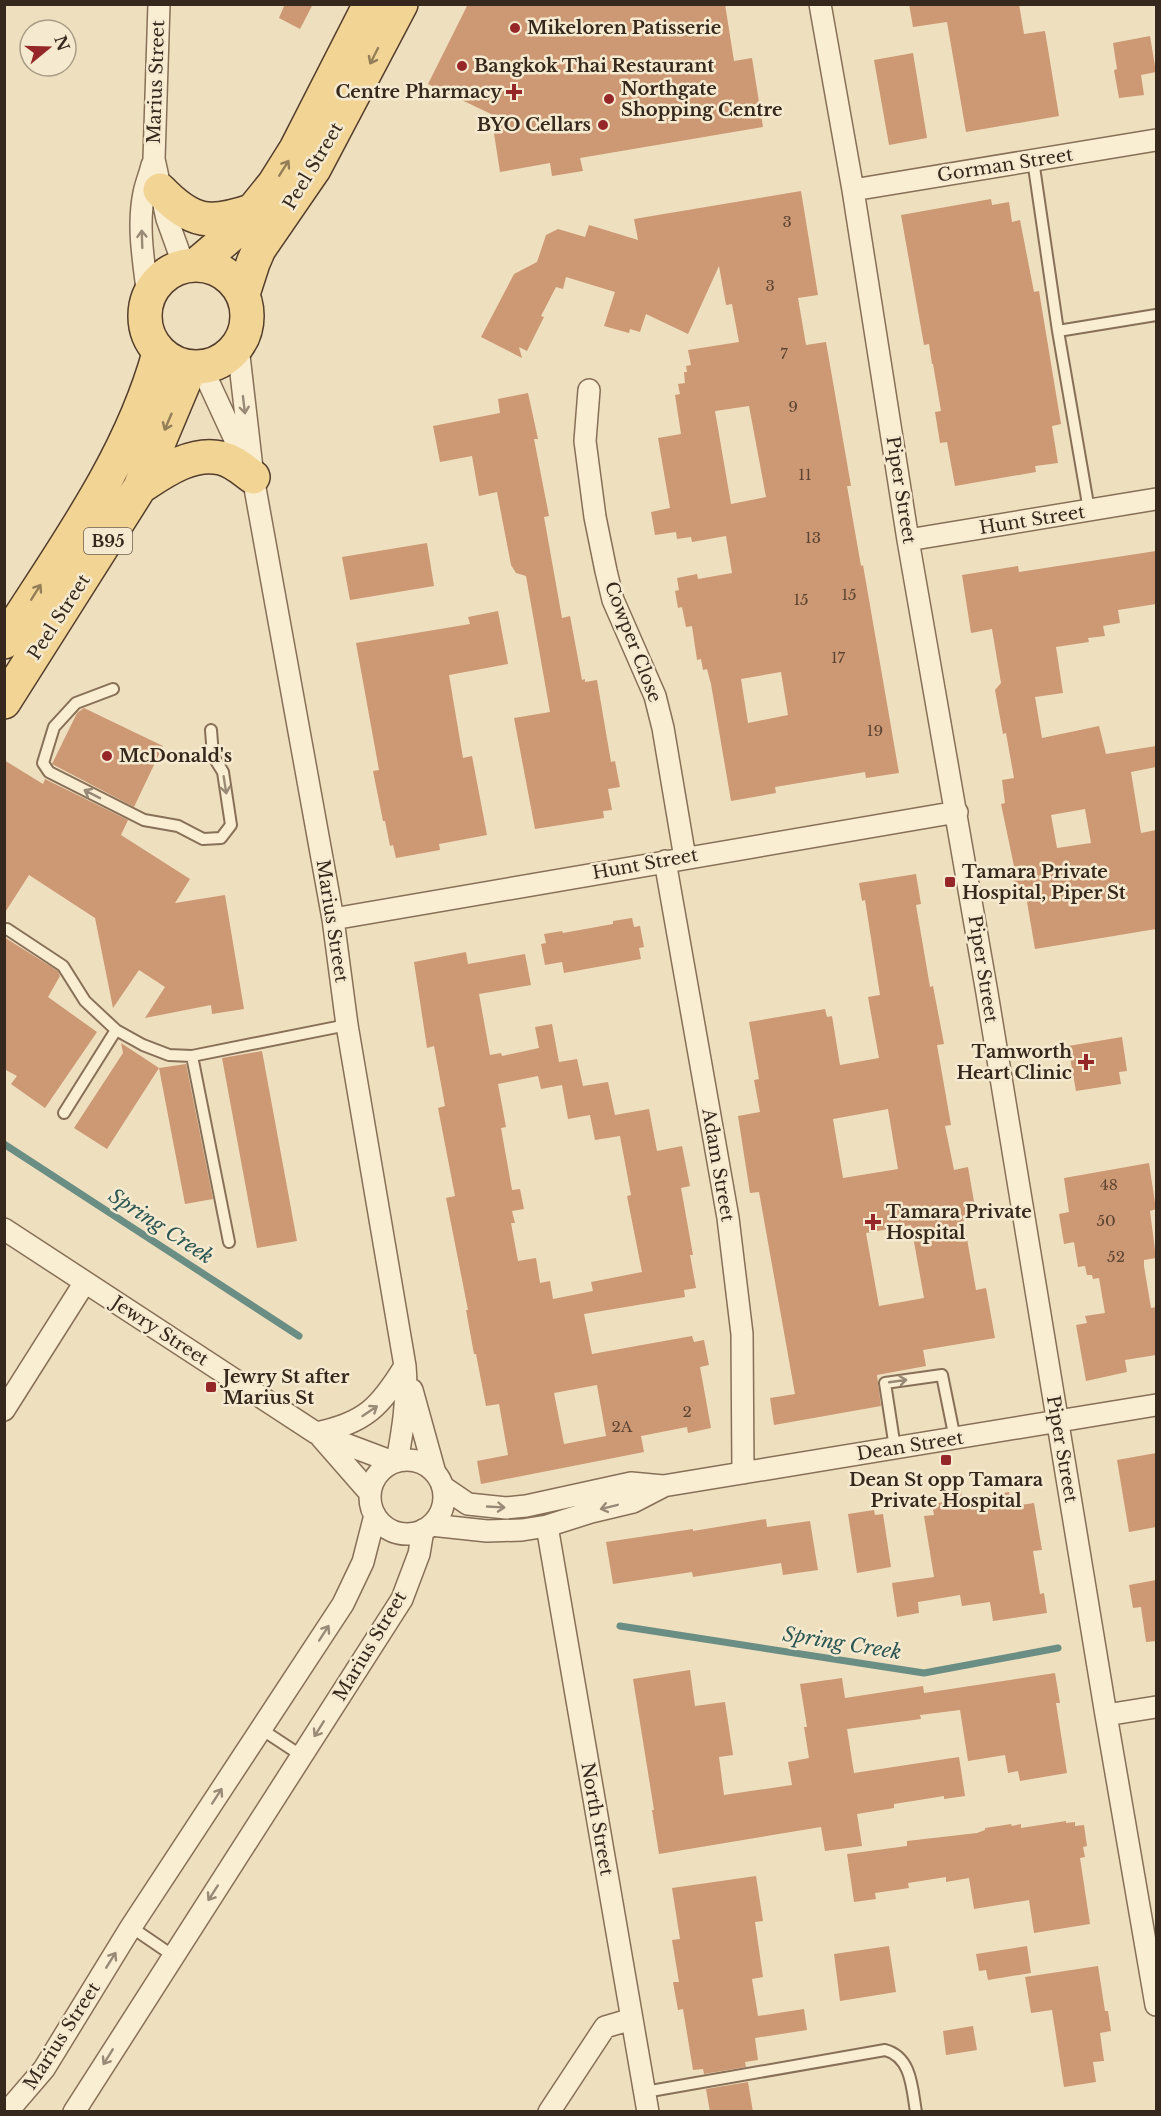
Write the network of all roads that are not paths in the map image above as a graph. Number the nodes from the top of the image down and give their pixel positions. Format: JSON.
{"nodes":[{"id":1,"x":159,"y":4,"type":"edge"},
{"id":2,"x":370,"y":4,"type":"edge"},
{"id":3,"x":400,"y":4,"type":"edge"},
{"id":4,"x":820,"y":4,"type":"edge"},
{"id":5,"x":1156,"y":140,"type":"edge"},
{"id":6,"x":1033,"y":160,"type":"junction"},
{"id":7,"x":157,"y":175,"type":"junction"},
{"id":8,"x":854,"y":190,"type":"junction"},
{"id":9,"x":254,"y":210,"type":"junction"},
{"id":10,"x":190,"y":265,"type":"junction"},
{"id":11,"x":243,"y":294,"type":"junction"},
{"id":12,"x":148,"y":297,"type":"junction"},
{"id":13,"x":1156,"y":315,"type":"edge"},
{"id":14,"x":1058,"y":331,"type":"junction"},
{"id":15,"x":238,"y":347,"type":"junction"},
{"id":16,"x":159,"y":352,"type":"junction"},
{"id":17,"x":196,"y":368,"type":"junction"},
{"id":18,"x":589,"y":390,"type":"dead end"},
{"id":19,"x":253,"y":477,"type":"junction"},
{"id":20,"x":140,"y":487,"type":"junction"},
{"id":21,"x":1156,"y":499,"type":"edge"},
{"id":22,"x":1089,"y":510,"type":"junction"},
{"id":23,"x":908,"y":540,"type":"junction"},
{"id":24,"x":4,"y":642,"type":"edge"},
{"id":25,"x":114,"y":689,"type":"dead end"},
{"id":26,"x":4,"y":702,"type":"edge"},
{"id":27,"x":211,"y":730,"type":"dead end"},
{"id":28,"x":957,"y":812,"type":"junction"},
{"id":29,"x":675,"y":859,"type":"junction"},
{"id":30,"x":333,"y":919,"type":"junction"},
{"id":31,"x":7,"y":929,"type":"dead end"},
{"id":32,"x":347,"y":1024,"type":"junction"},
{"id":33,"x":116,"y":1030,"type":"junction"},
{"id":34,"x":192,"y":1056,"type":"junction"},
{"id":35,"x":64,"y":1113,"type":"dead end"},
{"id":36,"x":4,"y":1229,"type":"edge"},
{"id":37,"x":229,"y":1242,"type":"dead end"},
{"id":38,"x":85,"y":1282,"type":"junction"},
{"id":39,"x":405,"y":1366,"type":"junction"},
{"id":40,"x":1156,"y":1406,"type":"edge"},
{"id":41,"x":4,"y":1410,"type":"edge"},
{"id":42,"x":1058,"y":1422,"type":"junction"},
{"id":43,"x":316,"y":1433,"type":"junction"},
{"id":44,"x":954,"y":1439,"type":"junction"},
{"id":45,"x":895,"y":1448,"type":"junction"},
{"id":46,"x":395,"y":1462,"type":"junction"},
{"id":47,"x":743,"y":1473,"type":"junction"},
{"id":48,"x":439,"y":1480,"type":"junction"},
{"id":49,"x":663,"y":1486,"type":"junction"},
{"id":50,"x":370,"y":1493,"type":"junction"},
{"id":51,"x":375,"y":1515,"type":"junction"},
{"id":52,"x":547,"y":1526,"type":"junction"},
{"id":53,"x":427,"y":1528,"type":"junction"},
{"id":54,"x":1156,"y":1707,"type":"edge"},
{"id":55,"x":1106,"y":1715,"type":"junction"},
{"id":56,"x":261,"y":1729,"type":"junction"},
{"id":57,"x":302,"y":1756,"type":"junction"},
{"id":58,"x":131,"y":1927,"type":"junction"},
{"id":59,"x":172,"y":1955,"type":"junction"},
{"id":60,"x":1156,"y":2005,"type":"edge"},
{"id":61,"x":632,"y":2019,"type":"junction"},
{"id":62,"x":646,"y":2102,"type":"edge"},
{"id":63,"x":7,"y":2112,"type":"edge"},
{"id":64,"x":74,"y":2112,"type":"edge"},
{"id":65,"x":549,"y":2112,"type":"edge"},
{"id":66,"x":916,"y":2112,"type":"edge"}],
"edges":[{"from":1,"to":7,"type":"street","name":"Marius Street"},
{"from":9,"to":2,"type":"main road","name":"Peel Street","one_way":true},
{"from":3,"to":11,"type":"main road","name":"Peel Street","one_way":true},
{"from":4,"to":8,"type":"street","name":"Piper Street"},
{"from":5,"to":6,"type":"street","name":"Gorman Street"},
{"from":6,"to":8,"type":"street","name":"Gorman Street"},
{"from":6,"to":14,"type":"lane"},
{"from":7,"to":9,"type":"main road"},
{"from":7,"to":10,"type":"street","name":"Marius Street"},
{"from":12,"to":7,"type":"street","name":"Marius Street","one_way":true},
{"from":8,"to":23,"type":"street","name":"Piper Street"},
{"from":9,"to":10,"type":"main road","name":"Peel Street"},
{"from":10,"to":11,"type":"main road"},
{"from":10,"to":12,"type":"main road"},
{"from":11,"to":15,"type":"main road"},
{"from":12,"to":16,"type":"main road"},
{"from":13,"to":14,"type":"lane"},
{"from":14,"to":22,"type":"lane"},
{"from":15,"to":17,"type":"main road"},
{"from":15,"to":19,"type":"street","name":"Marius Street","one_way":true},
{"from":16,"to":17,"type":"main road"},
{"from":24,"to":16,"type":"main road","name":"Peel Street","number":"B95","one_way":true},
{"from":17,"to":19,"type":"street","name":"Marius Street"},
{"from":17,"to":20,"type":"main road","name":"Peel Street","number":"B95","one_way":true},
{"from":18,"to":29,"type":"street","name":"Cowper Close"},
{"from":19,"to":20,"type":"main road"},
{"from":19,"to":30,"type":"street","name":"Marius Street"},
{"from":20,"to":26,"type":"main road","name":"Peel Street","number":"B95"},
{"from":21,"to":22,"type":"street","name":"Hunt Street"},
{"from":22,"to":23,"type":"street","name":"Hunt Street"},
{"from":23,"to":28,"type":"street","name":"Piper Street"},
{"from":27,"to":25,"type":"lane","one_way":true},
{"from":28,"to":29,"type":"street","name":"Hunt Street"},
{"from":28,"to":42,"type":"street","name":"Piper Street"},
{"from":29,"to":30,"type":"street","name":"Hunt Street"},
{"from":29,"to":47,"type":"street","name":"Adam Street"},
{"from":30,"to":32,"type":"street","name":"Marius Street"},
{"from":31,"to":33,"type":"lane"},
{"from":32,"to":34,"type":"lane"},
{"from":32,"to":39,"type":"street","name":"Marius Street"},
{"from":33,"to":34,"type":"lane"},
{"from":33,"to":35,"type":"lane"},
{"from":34,"to":37,"type":"lane"},
{"from":36,"to":38,"type":"street","name":"Jewry Street"},
{"from":38,"to":41,"type":"street"},
{"from":38,"to":43,"type":"street","name":"Jewry Street"},
{"from":43,"to":39,"type":"street","one_way":true},
{"from":39,"to":46,"type":"street","name":"Marius Street"},
{"from":39,"to":48,"type":"street","name":"Marius Street"},
{"from":40,"to":42,"type":"street","name":"Dean Street"},
{"from":42,"to":44,"type":"street","name":"Dean Street"},
{"from":42,"to":55,"type":"street","name":"Piper Street"},
{"from":43,"to":46,"type":"street","name":"Jewry Street"},
{"from":43,"to":50,"type":"street","name":"Jewry Street"},
{"from":44,"to":45,"type":"street","name":"Dean Street"},
{"from":45,"to":44,"type":"lane","one_way":true},
{"from":45,"to":47,"type":"street","name":"Dean Street"},
{"from":46,"to":48,"type":"street"},
{"from":46,"to":50,"type":"street"},
{"from":47,"to":49,"type":"street","name":"Dean Street"},
{"from":48,"to":49,"type":"street","name":"Dean Street","one_way":true},
{"from":48,"to":53,"type":"street"},
{"from":49,"to":52,"type":"street","name":"Dean Street","one_way":true},
{"from":50,"to":51,"type":"street"},
{"from":51,"to":53,"type":"street"},
{"from":56,"to":51,"type":"street","name":"Marius Street","one_way":true},
{"from":52,"to":53,"type":"street","name":"Dean Street"},
{"from":52,"to":61,"type":"street","name":"North Street"},
{"from":53,"to":57,"type":"street","name":"Marius Street","one_way":true},
{"from":54,"to":55,"type":"street"},
{"from":55,"to":60,"type":"street","name":"Piper Street"},
{"from":56,"to":57,"type":"lane"},
{"from":58,"to":56,"type":"street","name":"Marius Street","one_way":true},
{"from":57,"to":59,"type":"street","name":"Marius Street","one_way":true},
{"from":58,"to":59,"type":"lane"},
{"from":63,"to":58,"type":"street","name":"Marius Street","one_way":true},
{"from":59,"to":64,"type":"street","name":"Marius Street","one_way":true},
{"from":61,"to":62,"type":"street","name":"North Street"},
{"from":61,"to":65,"type":"street"},
{"from":62,"to":66,"type":"lane"}]}
